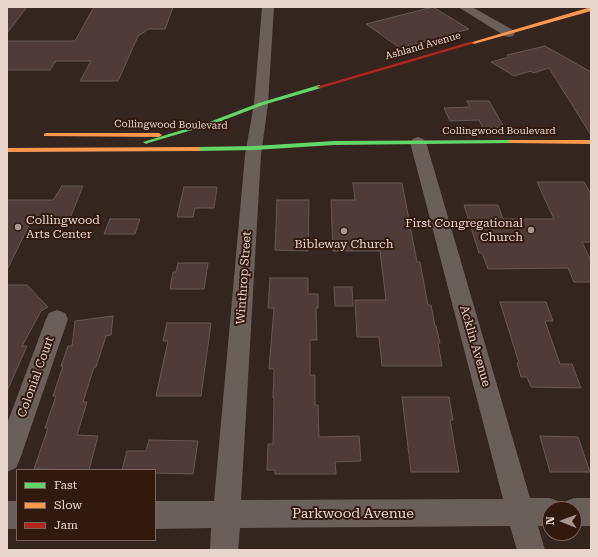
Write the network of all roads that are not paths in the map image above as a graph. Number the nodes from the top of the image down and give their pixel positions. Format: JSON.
{"nodes":[{"id":1,"x":268,"y":7,"type":"edge"},
{"id":2,"x":464,"y":7,"type":"edge"},
{"id":3,"x":591,"y":9,"type":"edge"},
{"id":4,"x":509,"y":33,"type":"junction"},
{"id":5,"x":261,"y":104,"type":"junction"},
{"id":6,"x":215,"y":112,"type":"dead end"},
{"id":7,"x":152,"y":126,"type":"dead end"},
{"id":8,"x":108,"y":134,"type":"junction"},
{"id":9,"x":38,"y":135,"type":"dead end"},
{"id":10,"x":170,"y":135,"type":"junction"},
{"id":11,"x":201,"y":136,"type":"dead end"},
{"id":12,"x":253,"y":141,"type":"junction"},
{"id":13,"x":418,"y":142,"type":"junction"},
{"id":14,"x":591,"y":142,"type":"edge"},
{"id":15,"x":7,"y":150,"type":"edge"},
{"id":16,"x":111,"y":150,"type":"junction"},
{"id":17,"x":57,"y":319,"type":"dead end"},
{"id":18,"x":7,"y":458,"type":"edge"},
{"id":19,"x":542,"y":512,"type":"edge"},
{"id":20,"x":521,"y":513,"type":"junction"},
{"id":21,"x":156,"y":515,"type":"edge"},
{"id":22,"x":226,"y":515,"type":"junction"},
{"id":23,"x":224,"y":550,"type":"edge"},
{"id":24,"x":531,"y":550,"type":"edge"}],
"edges":[{"from":1,"to":5,"type":"street","name":"Winthrop Street"},
{"from":2,"to":4,"type":"street"},
{"from":3,"to":4,"type":"street","name":"Ashland Avenue"},
{"from":4,"to":5,"type":"street","name":"Ashland Avenue"},
{"from":5,"to":6,"type":"street","name":"Ashland Avenue"},
{"from":5,"to":10,"type":"street","name":"Ashland Avenue"},
{"from":5,"to":12,"type":"street","name":"Winthrop Street"},
{"from":7,"to":8,"type":"street"},
{"from":8,"to":9,"type":"street","name":"Collingwood Boulevard"},
{"from":8,"to":10,"type":"street","name":"Collingwood Boulevard"},
{"from":10,"to":11,"type":"street","name":"Collingwood Boulevard"},
{"from":10,"to":16,"type":"street","name":"Ashland Avenue"},
{"from":12,"to":13,"type":"street","name":"Collingwood Boulevard"},
{"from":12,"to":16,"type":"street","name":"Collingwood Boulevard"},
{"from":12,"to":22,"type":"street","name":"Winthrop Street"},
{"from":13,"to":14,"type":"street","name":"Collingwood Boulevard"},
{"from":13,"to":20,"type":"street","name":"Acklin Avenue"},
{"from":15,"to":16,"type":"street","name":"Collingwood Boulevard"},
{"from":17,"to":18,"type":"street","name":"Colonial Court"},
{"from":19,"to":20,"type":"street","name":"Parkwood Avenue"},
{"from":20,"to":22,"type":"street","name":"Parkwood Avenue"},
{"from":20,"to":24,"type":"street","name":"Acklin Avenue"},
{"from":21,"to":22,"type":"street","name":"Parkwood Avenue"},
{"from":22,"to":23,"type":"street","name":"Winthrop Street"}]}
